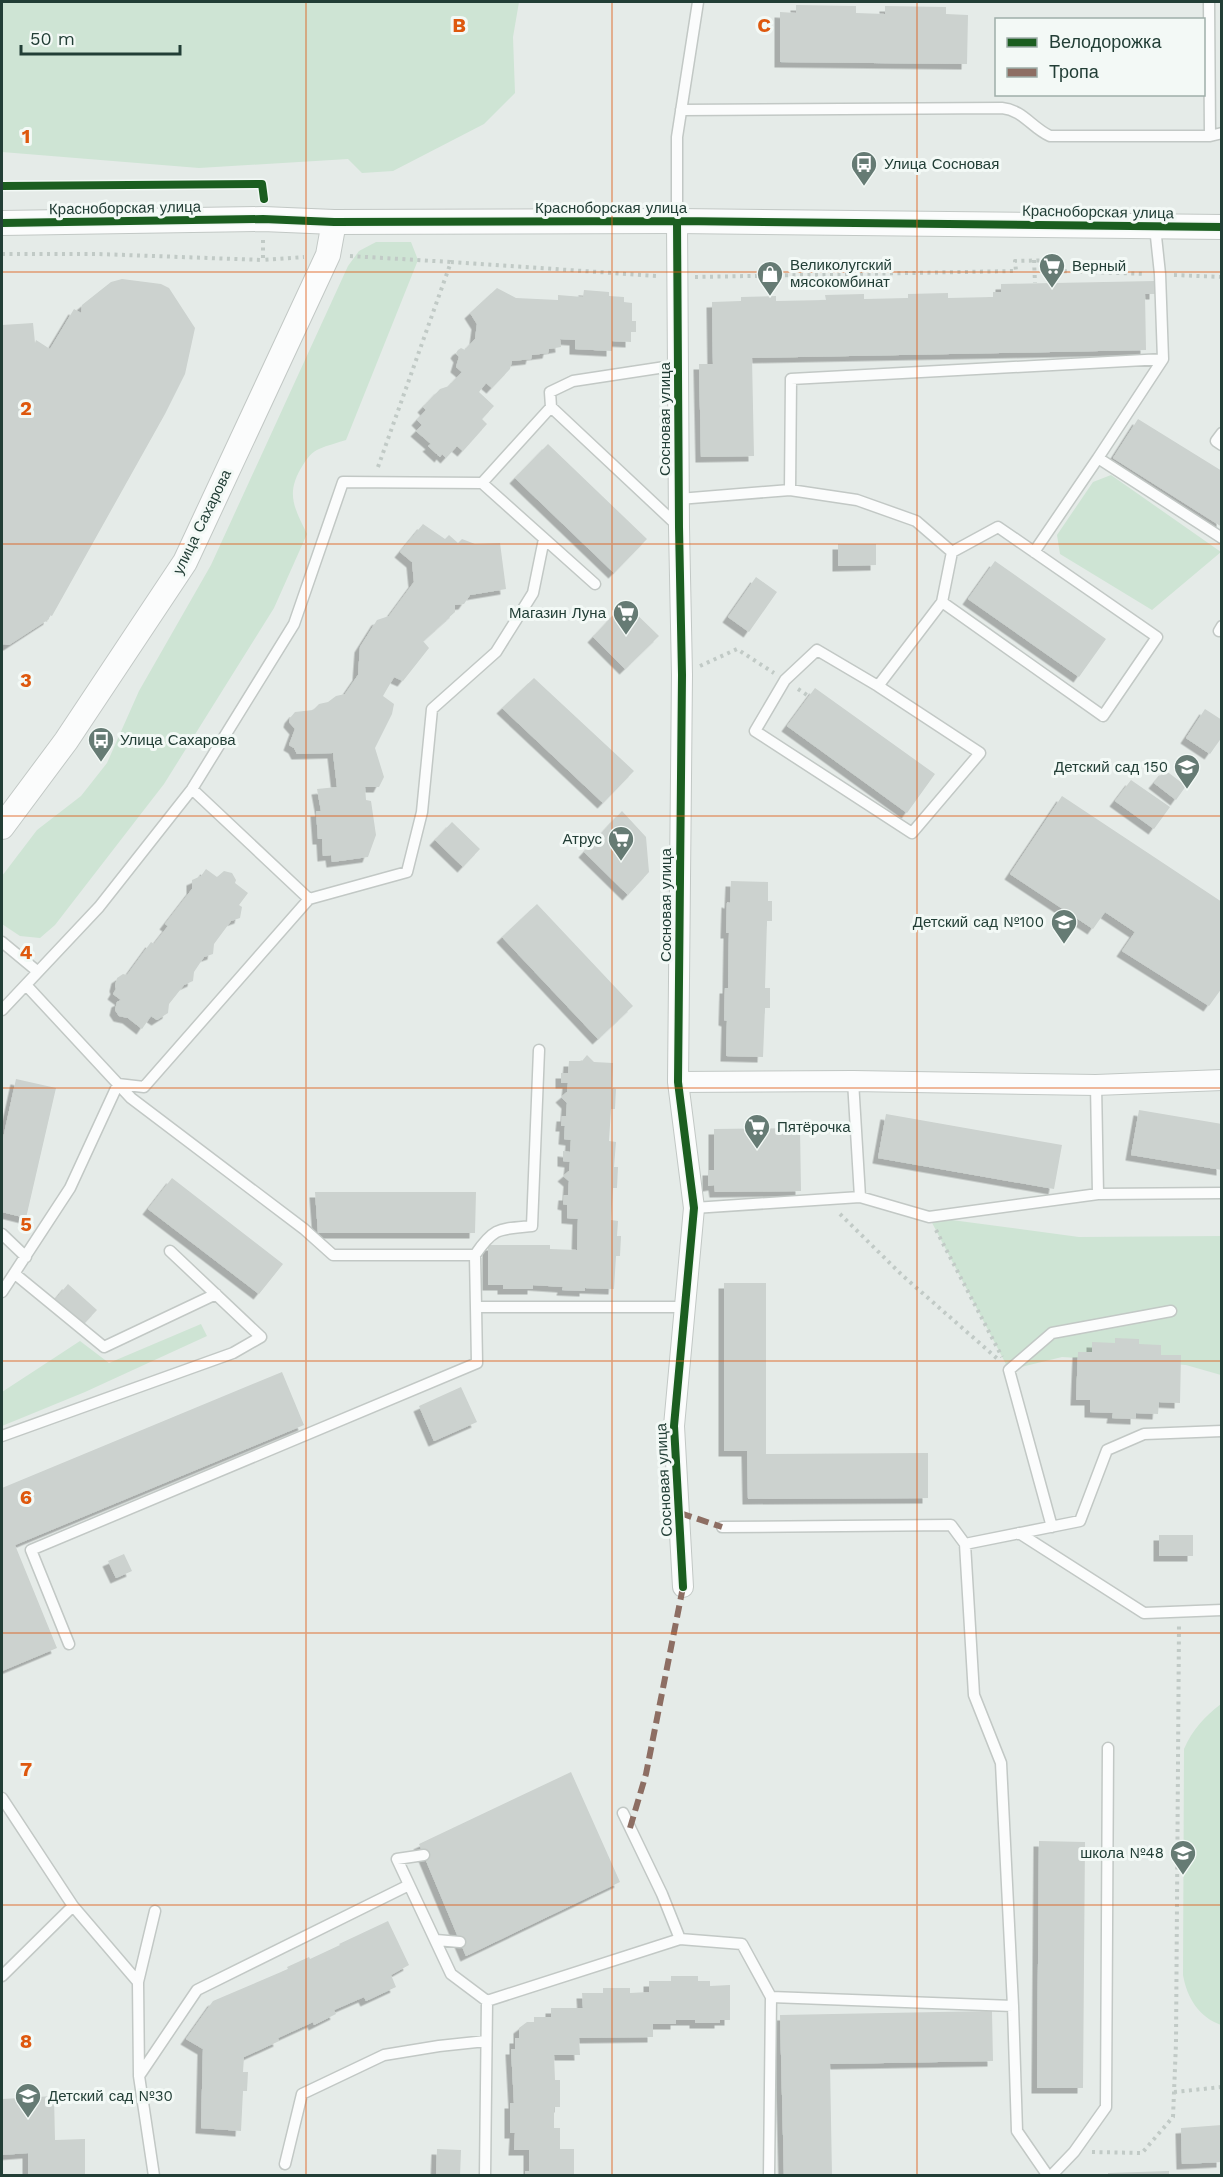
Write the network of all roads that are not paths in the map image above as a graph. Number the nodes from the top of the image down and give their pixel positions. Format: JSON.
{"nodes":[{"id":1,"x":698,"y":2,"type":"edge"},
{"id":2,"x":1209,"y":2,"type":"edge"},
{"id":3,"x":1210,"y":84,"type":"junction"},
{"id":4,"x":1221,"y":84,"type":"edge"},
{"id":5,"x":681,"y":110,"type":"junction"},
{"id":6,"x":1221,"y":133,"type":"edge"},
{"id":7,"x":1210,"y":136,"type":"junction"},
{"id":8,"x":678,"y":221,"type":"junction"},
{"id":9,"x":334,"y":222,"type":"junction"},
{"id":10,"x":2,"y":223,"type":"edge"},
{"id":11,"x":1155,"y":226,"type":"junction"},
{"id":12,"x":1221,"y":227,"type":"edge"},
{"id":13,"x":1163,"y":359,"type":"junction"},
{"id":14,"x":678,"y":366,"type":"junction"},
{"id":15,"x":551,"y":407,"type":"junction"},
{"id":16,"x":1221,"y":433,"type":"edge"},
{"id":17,"x":1221,"y":445,"type":"edge"},
{"id":18,"x":1098,"y":458,"type":"junction"},
{"id":19,"x":482,"y":483,"type":"junction"},
{"id":20,"x":790,"y":490,"type":"junction"},
{"id":21,"x":679,"y":499,"type":"junction"},
{"id":22,"x":679,"y":527,"type":"junction"},
{"id":23,"x":1221,"y":537,"type":"edge"},
{"id":24,"x":544,"y":539,"type":"junction"},
{"id":25,"x":952,"y":552,"type":"junction"},
{"id":26,"x":1034,"y":552,"type":"junction"},
{"id":27,"x":595,"y":584,"type":"dead end"},
{"id":28,"x":942,"y":602,"type":"junction"},
{"id":29,"x":878,"y":686,"type":"junction"},
{"id":30,"x":192,"y":789,"type":"junction"},
{"id":31,"x":2,"y":827,"type":"edge"},
{"id":32,"x":309,"y":899,"type":"junction"},
{"id":33,"x":2,"y":942,"type":"edge"},
{"id":34,"x":37,"y":971,"type":"junction"},
{"id":35,"x":26,"y":985,"type":"junction"},
{"id":36,"x":2,"y":1010,"type":"edge"},
{"id":37,"x":539,"y":1050,"type":"dead end"},
{"id":38,"x":1221,"y":1080,"type":"edge"},
{"id":39,"x":853,"y":1081,"type":"junction"},
{"id":40,"x":678,"y":1082,"type":"junction"},
{"id":41,"x":118,"y":1084,"type":"junction"},
{"id":42,"x":1096,"y":1085,"type":"junction"},
{"id":43,"x":1221,"y":1193,"type":"edge"},
{"id":44,"x":1098,"y":1194,"type":"junction"},
{"id":45,"x":860,"y":1197,"type":"junction"},
{"id":46,"x":694,"y":1208,"type":"junction"},
{"id":47,"x":2,"y":1233,"type":"edge"},
{"id":48,"x":170,"y":1251,"type":"dead end"},
{"id":49,"x":475,"y":1255,"type":"junction"},
{"id":50,"x":26,"y":1257,"type":"junction"},
{"id":51,"x":15,"y":1274,"type":"junction"},
{"id":52,"x":2,"y":1292,"type":"edge"},
{"id":53,"x":216,"y":1294,"type":"junction"},
{"id":54,"x":476,"y":1307,"type":"junction"},
{"id":55,"x":686,"y":1307,"type":"junction"},
{"id":56,"x":1171,"y":1311,"type":"dead end"},
{"id":57,"x":1221,"y":1431,"type":"edge"},
{"id":58,"x":2,"y":1436,"type":"edge"},
{"id":59,"x":722,"y":1527,"type":"dead end"},
{"id":60,"x":1052,"y":1527,"type":"junction"},
{"id":61,"x":1019,"y":1533,"type":"junction"},
{"id":62,"x":965,"y":1544,"type":"junction"},
{"id":63,"x":683,"y":1587,"type":"dead end"},
{"id":64,"x":1221,"y":1610,"type":"edge"},
{"id":65,"x":69,"y":1644,"type":"dead end"},
{"id":66,"x":1108,"y":1748,"type":"dead end"},
{"id":67,"x":2,"y":1798,"type":"edge"},
{"id":68,"x":623,"y":1813,"type":"dead end"},
{"id":69,"x":424,"y":1855,"type":"dead end"},
{"id":70,"x":410,"y":1885,"type":"junction"},
{"id":71,"x":73,"y":1906,"type":"junction"},
{"id":72,"x":155,"y":1911,"type":"dead end"},
{"id":73,"x":680,"y":1939,"type":"junction"},
{"id":74,"x":436,"y":1940,"type":"junction"},
{"id":75,"x":460,"y":1942,"type":"dead end"},
{"id":76,"x":2,"y":1976,"type":"edge"},
{"id":77,"x":138,"y":1982,"type":"junction"},
{"id":78,"x":771,"y":1997,"type":"junction"},
{"id":79,"x":487,"y":2001,"type":"junction"},
{"id":80,"x":1013,"y":2006,"type":"junction"},
{"id":81,"x":486,"y":2041,"type":"junction"},
{"id":82,"x":140,"y":2076,"type":"junction"},
{"id":83,"x":285,"y":2164,"type":"dead end"},
{"id":84,"x":153,"y":2175,"type":"edge"},
{"id":85,"x":485,"y":2175,"type":"edge"},
{"id":86,"x":769,"y":2175,"type":"edge"},
{"id":87,"x":1050,"y":2175,"type":"edge"}],
"edges":[{"from":1,"to":5,"type":"lane"},
{"from":2,"to":3,"type":"lane"},
{"from":3,"to":4,"type":"lane"},
{"from":3,"to":7,"type":"lane"},
{"from":5,"to":7,"type":"lane"},
{"from":5,"to":8,"type":"lane"},
{"from":6,"to":7,"type":"lane"},
{"from":8,"to":9,"type":"street","name":"Красноборская улица"},
{"from":8,"to":11,"type":"street","name":"Красноборская улица"},
{"from":8,"to":14,"type":"street","name":"Сосновая улица"},
{"from":9,"to":10,"type":"street","name":"Красноборская улица"},
{"from":9,"to":31,"type":"street","name":"улица Сахарова"},
{"from":11,"to":12,"type":"street","name":"Красноборская улица"},
{"from":11,"to":13,"type":"lane"},
{"from":13,"to":18,"type":"lane"},
{"from":13,"to":20,"type":"lane"},
{"from":14,"to":15,"type":"lane"},
{"from":14,"to":21,"type":"street","name":"Сосновая улица"},
{"from":15,"to":19,"type":"lane"},
{"from":15,"to":22,"type":"lane"},
{"from":16,"to":17,"type":"lane"},
{"from":18,"to":23,"type":"lane"},
{"from":18,"to":26,"type":"lane"},
{"from":19,"to":24,"type":"lane"},
{"from":19,"to":30,"type":"lane"},
{"from":20,"to":21,"type":"lane"},
{"from":20,"to":25,"type":"lane"},
{"from":21,"to":22,"type":"street","name":"Сосновая улица"},
{"from":22,"to":40,"type":"street","name":"Сосновая улица"},
{"from":24,"to":27,"type":"lane"},
{"from":24,"to":32,"type":"lane"},
{"from":25,"to":26,"type":"lane"},
{"from":25,"to":28,"type":"lane"},
{"from":26,"to":28,"type":"lane"},
{"from":28,"to":29,"type":"lane"},
{"from":29,"to":29,"type":"lane"},
{"from":30,"to":32,"type":"lane"},
{"from":30,"to":34,"type":"lane"},
{"from":32,"to":41,"type":"lane"},
{"from":33,"to":34,"type":"lane"},
{"from":34,"to":35,"type":"lane"},
{"from":35,"to":36,"type":"lane"},
{"from":35,"to":41,"type":"lane"},
{"from":37,"to":49,"type":"lane"},
{"from":38,"to":42,"type":"street"},
{"from":39,"to":40,"type":"street"},
{"from":39,"to":42,"type":"street"},
{"from":39,"to":45,"type":"lane"},
{"from":40,"to":46,"type":"street","name":"Сосновая улица"},
{"from":41,"to":49,"type":"lane"},
{"from":41,"to":50,"type":"lane"},
{"from":42,"to":44,"type":"lane"},
{"from":43,"to":44,"type":"lane"},
{"from":44,"to":45,"type":"lane"},
{"from":45,"to":46,"type":"lane"},
{"from":46,"to":55,"type":"street","name":"Сосновая улица"},
{"from":47,"to":50,"type":"lane"},
{"from":48,"to":53,"type":"lane"},
{"from":49,"to":54,"type":"lane"},
{"from":50,"to":51,"type":"lane"},
{"from":51,"to":52,"type":"lane"},
{"from":51,"to":53,"type":"lane"},
{"from":53,"to":58,"type":"lane"},
{"from":54,"to":55,"type":"lane"},
{"from":54,"to":65,"type":"lane"},
{"from":55,"to":63,"type":"street","name":"Сосновая улица"},
{"from":56,"to":60,"type":"lane"},
{"from":57,"to":60,"type":"lane"},
{"from":59,"to":62,"type":"lane"},
{"from":60,"to":61,"type":"lane"},
{"from":61,"to":62,"type":"lane"},
{"from":61,"to":64,"type":"lane"},
{"from":62,"to":80,"type":"lane"},
{"from":66,"to":87,"type":"lane"},
{"from":67,"to":71,"type":"lane"},
{"from":68,"to":73,"type":"lane"},
{"from":69,"to":70,"type":"lane"},
{"from":70,"to":74,"type":"lane"},
{"from":70,"to":82,"type":"lane"},
{"from":71,"to":76,"type":"lane"},
{"from":71,"to":77,"type":"lane"},
{"from":72,"to":77,"type":"lane"},
{"from":73,"to":78,"type":"lane"},
{"from":73,"to":79,"type":"lane"},
{"from":74,"to":75,"type":"lane"},
{"from":74,"to":79,"type":"lane"},
{"from":77,"to":82,"type":"lane"},
{"from":78,"to":80,"type":"lane"},
{"from":78,"to":86,"type":"lane"},
{"from":79,"to":81,"type":"lane"},
{"from":80,"to":87,"type":"lane"},
{"from":81,"to":83,"type":"lane"},
{"from":81,"to":85,"type":"lane"},
{"from":82,"to":84,"type":"lane"}]}
